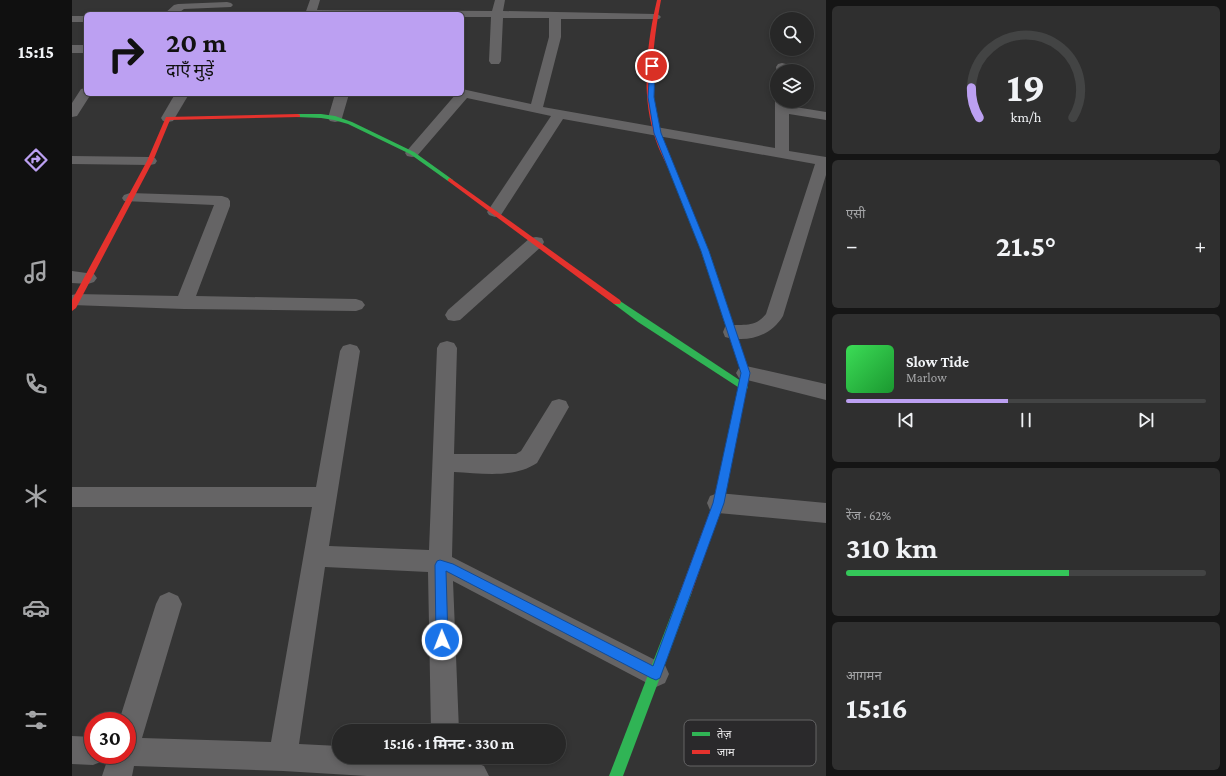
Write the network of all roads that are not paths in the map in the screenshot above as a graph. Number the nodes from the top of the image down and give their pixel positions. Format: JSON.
{"nodes":[{"id":1,"x":315,"y":0,"type":"edge"},
{"id":2,"x":435,"y":0,"type":"edge"},
{"id":3,"x":500,"y":0,"type":"edge"},
{"id":4,"x":659,"y":0,"type":"edge"},
{"id":5,"x":226,"y":6,"type":"edge"},
{"id":6,"x":173,"y":12,"type":"edge"},
{"id":7,"x":311,"y":12,"type":"edge"},
{"id":8,"x":432,"y":12,"type":"edge"},
{"id":9,"x":464,"y":14,"type":"edge"},
{"id":10,"x":497,"y":14,"type":"junction"},
{"id":11,"x":556,"y":15,"type":"junction"},
{"id":12,"x":656,"y":17,"type":"junction"},
{"id":13,"x":72,"y":19,"type":"edge"},
{"id":14,"x":84,"y":19,"type":"edge"},
{"id":15,"x":72,"y":49,"type":"edge"},
{"id":16,"x":84,"y":49,"type":"edge"},
{"id":17,"x":494,"y":60,"type":"dead end"},
{"id":18,"x":464,"y":93,"type":"edge"},
{"id":19,"x":84,"y":95,"type":"edge"},
{"id":20,"x":181,"y":96,"type":"edge"},
{"id":21,"x":341,"y":96,"type":"edge"},
{"id":22,"x":460,"y":96,"type":"edge"},
{"id":23,"x":782,"y":108,"type":"edge"},
{"id":24,"x":794,"y":108,"type":"edge"},
{"id":25,"x":536,"y":109,"type":"junction"},
{"id":26,"x":72,"y":113,"type":"edge"},
{"id":27,"x":560,"y":114,"type":"junction"},
{"id":28,"x":826,"y":116,"type":"edge"},
{"id":29,"x":168,"y":118,"type":"junction"},
{"id":30,"x":335,"y":118,"type":"junction"},
{"id":31,"x":657,"y":133,"type":"junction"},
{"id":32,"x":412,"y":153,"type":"junction"},
{"id":33,"x":782,"y":154,"type":"junction"},
{"id":34,"x":72,"y":160,"type":"edge"},
{"id":35,"x":150,"y":161,"type":"junction"},
{"id":36,"x":825,"y":162,"type":"edge"},
{"id":37,"x":130,"y":198,"type":"junction"},
{"id":38,"x":495,"y":212,"type":"junction"},
{"id":39,"x":536,"y":242,"type":"junction"},
{"id":40,"x":80,"y":278,"type":"edge"},
{"id":41,"x":184,"y":303,"type":"junction"},
{"id":42,"x":74,"y":304,"type":"edge"},
{"id":43,"x":356,"y":305,"type":"dead end"},
{"id":44,"x":454,"y":315,"type":"dead end"},
{"id":45,"x":732,"y":332,"type":"junction"},
{"id":46,"x":447,"y":348,"type":"dead end"},
{"id":47,"x":350,"y":351,"type":"dead end"},
{"id":48,"x":745,"y":380,"type":"junction"},
{"id":49,"x":826,"y":392,"type":"edge"},
{"id":50,"x":559,"y":407,"type":"dead end"},
{"id":51,"x":444,"y":463,"type":"junction"},
{"id":52,"x":72,"y":497,"type":"edge"},
{"id":53,"x":325,"y":497,"type":"junction"},
{"id":54,"x":718,"y":503,"type":"junction"},
{"id":55,"x":826,"y":513,"type":"edge"},
{"id":56,"x":315,"y":556,"type":"junction"},
{"id":57,"x":440,"y":565,"type":"junction"},
{"id":58,"x":169,"y":604,"type":"dead end"},
{"id":59,"x":656,"y":674,"type":"junction"},
{"id":60,"x":136,"y":712,"type":"edge"},
{"id":61,"x":444,"y":724,"type":"edge"},
{"id":62,"x":72,"y":750,"type":"edge"},
{"id":63,"x":84,"y":750,"type":"edge"},
{"id":64,"x":136,"y":752,"type":"edge"},
{"id":65,"x":283,"y":757,"type":"junction"},
{"id":66,"x":332,"y":759,"type":"edge"},
{"id":67,"x":120,"y":764,"type":"edge"},
{"id":68,"x":449,"y":764,"type":"edge"},
{"id":69,"x":117,"y":776,"type":"edge"},
{"id":70,"x":474,"y":776,"type":"edge"},
{"id":71,"x":616,"y":776,"type":"edge"}],
"edges":[{"from":1,"to":7,"type":"street"},
{"from":2,"to":8,"type":"street"},
{"from":3,"to":10,"type":"street"},
{"from":4,"to":12,"type":"street"},
{"from":5,"to":6,"type":"street"},
{"from":9,"to":10,"type":"street"},
{"from":10,"to":11,"type":"street"},
{"from":10,"to":17,"type":"street"},
{"from":11,"to":12,"type":"street"},
{"from":11,"to":25,"type":"street"},
{"from":12,"to":31,"type":"street"},
{"from":13,"to":14,"type":"street"},
{"from":15,"to":16,"type":"street"},
{"from":18,"to":25,"type":"street"},
{"from":19,"to":26,"type":"street"},
{"from":20,"to":29,"type":"street"},
{"from":21,"to":30,"type":"street"},
{"from":22,"to":32,"type":"street"},
{"from":23,"to":33,"type":"street"},
{"from":24,"to":28,"type":"street"},
{"from":25,"to":27,"type":"street"},
{"from":27,"to":31,"type":"street"},
{"from":27,"to":38,"type":"street"},
{"from":29,"to":30,"type":"street"},
{"from":29,"to":35,"type":"street"},
{"from":30,"to":32,"type":"street"},
{"from":31,"to":33,"type":"street"},
{"from":31,"to":45,"type":"street"},
{"from":32,"to":38,"type":"street"},
{"from":33,"to":36,"type":"street"},
{"from":34,"to":35,"type":"street"},
{"from":35,"to":37,"type":"street"},
{"from":36,"to":45,"type":"street"},
{"from":37,"to":40,"type":"street"},
{"from":37,"to":41,"type":"street"},
{"from":38,"to":39,"type":"street"},
{"from":39,"to":44,"type":"street"},
{"from":39,"to":48,"type":"street"},
{"from":40,"to":42,"type":"street"},
{"from":41,"to":42,"type":"street"},
{"from":41,"to":43,"type":"street"},
{"from":45,"to":48,"type":"street"},
{"from":46,"to":51,"type":"street"},
{"from":47,"to":53,"type":"street"},
{"from":48,"to":49,"type":"street"},
{"from":48,"to":54,"type":"street"},
{"from":50,"to":51,"type":"street"},
{"from":51,"to":57,"type":"street"},
{"from":52,"to":53,"type":"street"},
{"from":53,"to":56,"type":"street"},
{"from":54,"to":55,"type":"street"},
{"from":54,"to":59,"type":"street"},
{"from":56,"to":57,"type":"street"},
{"from":56,"to":65,"type":"street"},
{"from":57,"to":59,"type":"street"},
{"from":57,"to":61,"type":"street"},
{"from":58,"to":60,"type":"street"},
{"from":59,"to":71,"type":"street"},
{"from":62,"to":63,"type":"street"},
{"from":64,"to":65,"type":"street"},
{"from":65,"to":66,"type":"street"},
{"from":67,"to":69,"type":"street"},
{"from":68,"to":70,"type":"street"}]}
